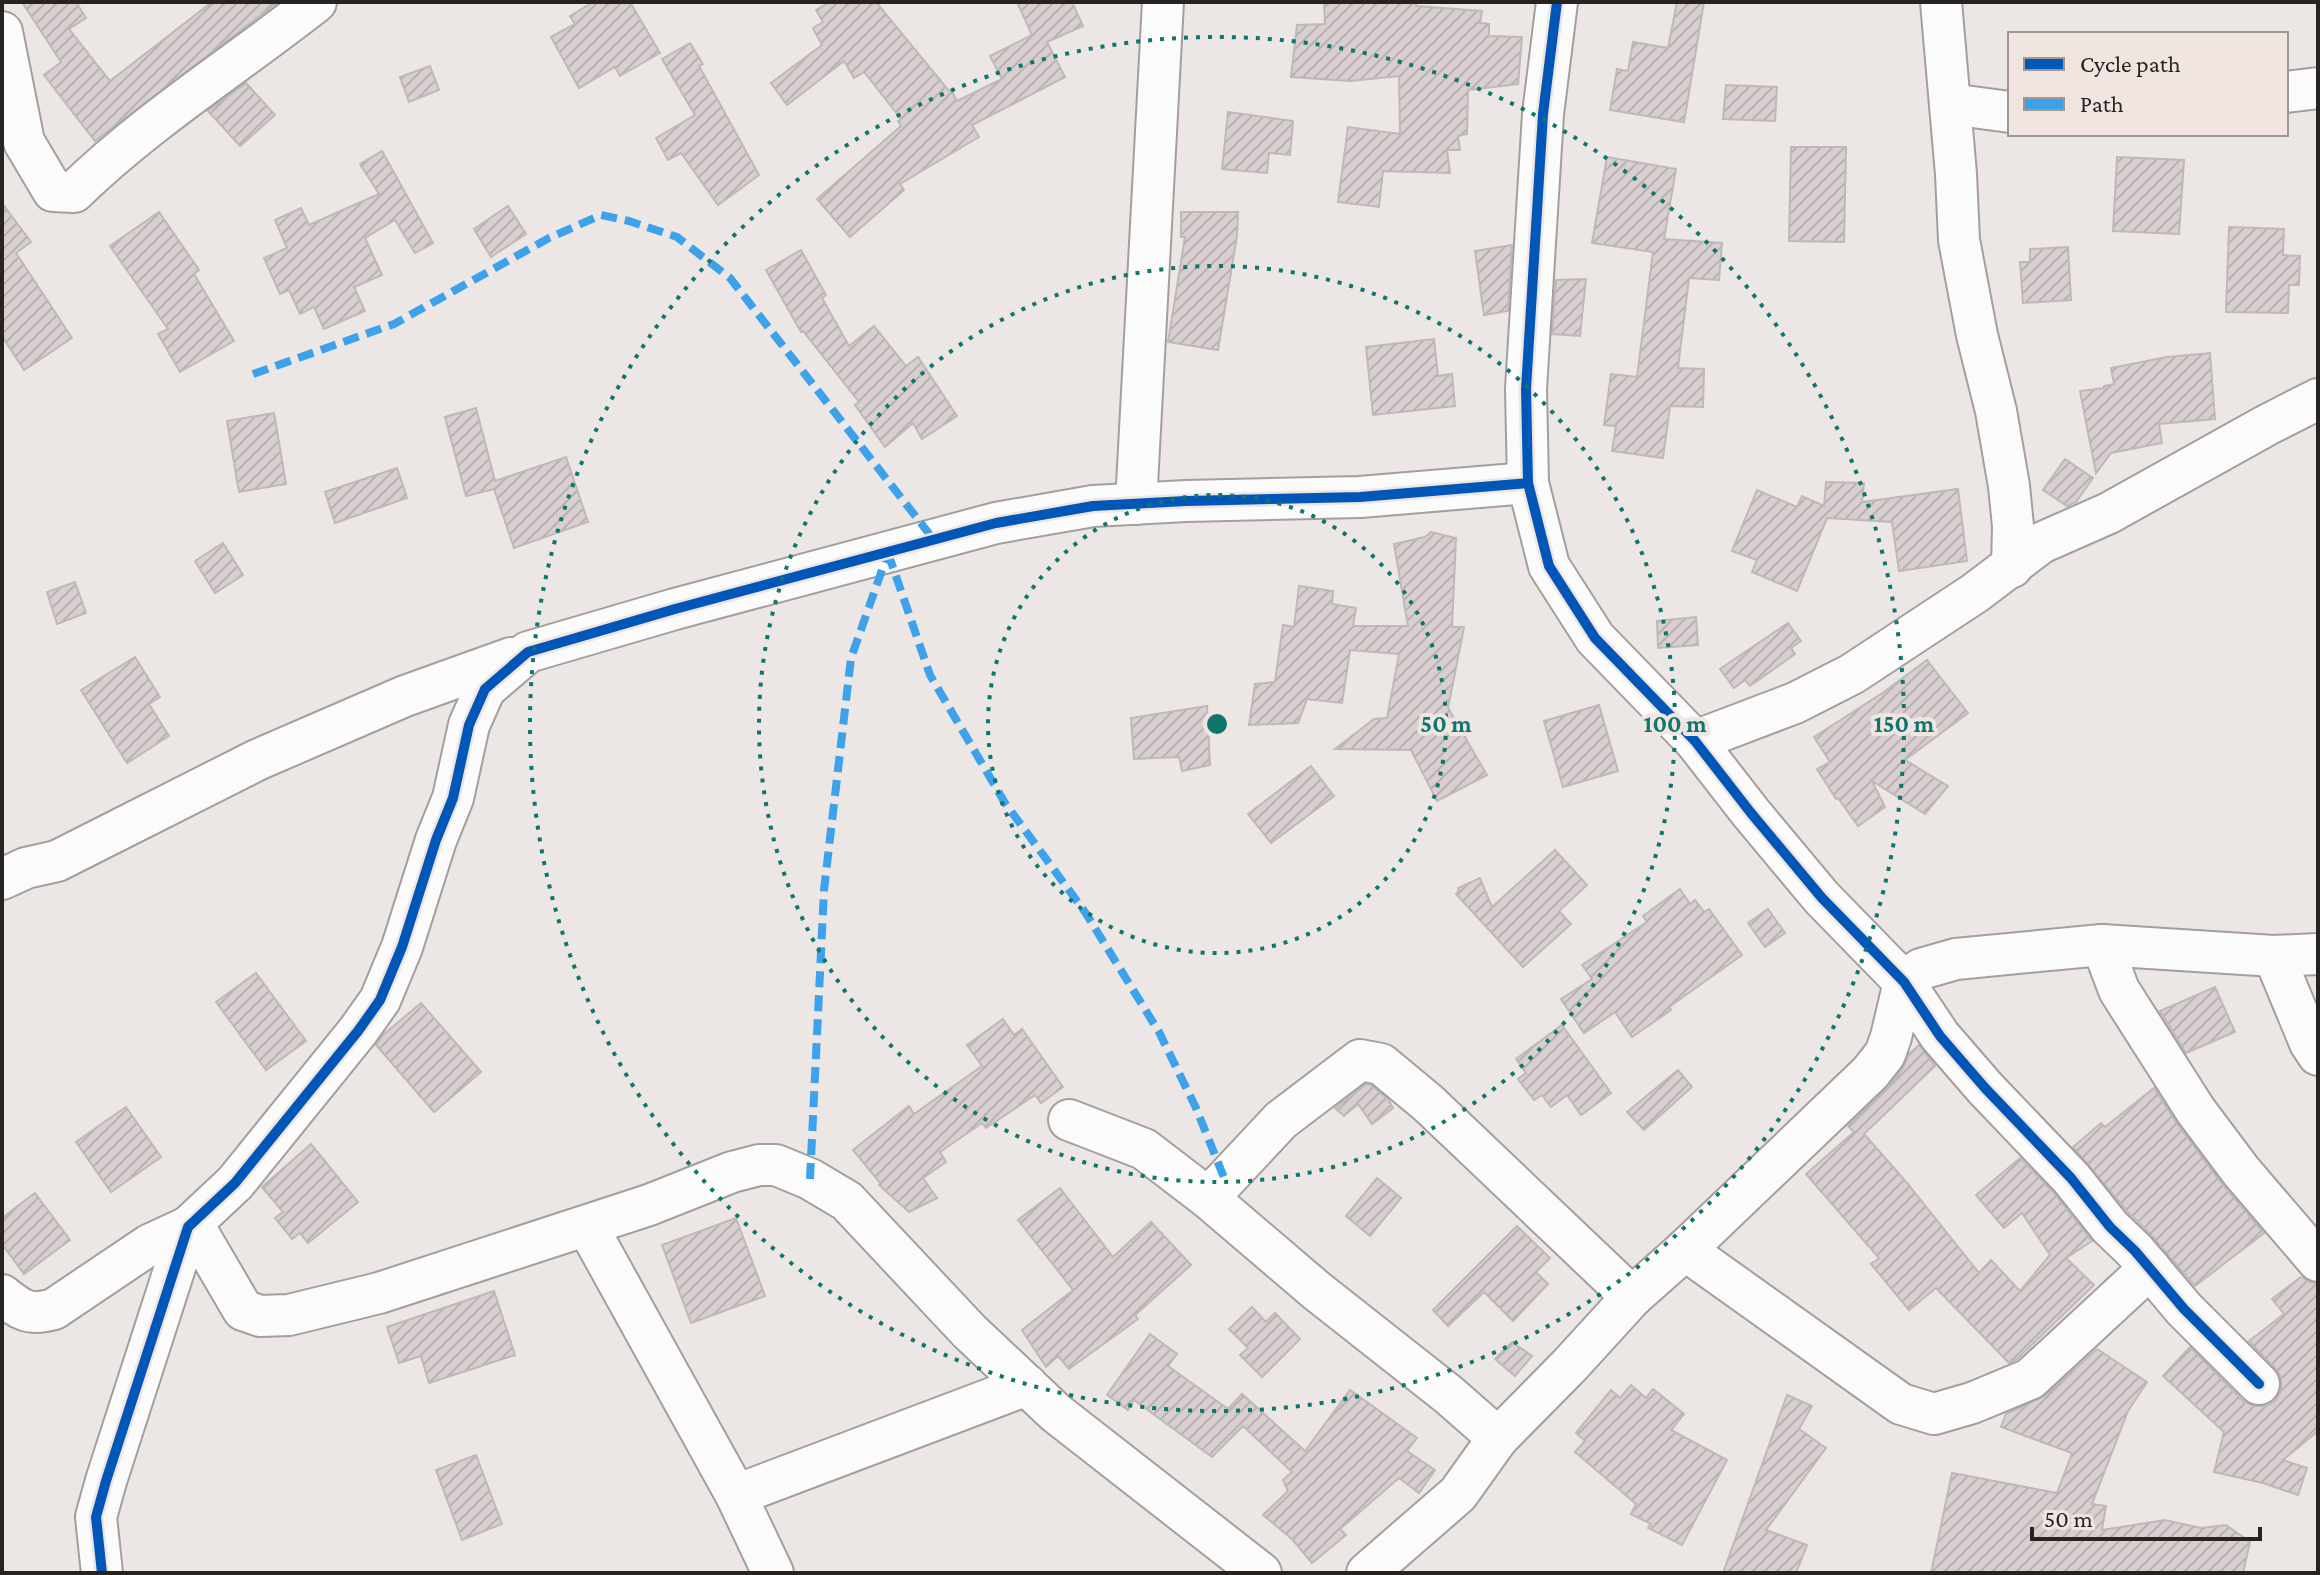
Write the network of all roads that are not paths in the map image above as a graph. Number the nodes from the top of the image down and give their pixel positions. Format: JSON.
{"nodes":[{"id":1,"x":316,"y":2,"type":"edge"},
{"id":2,"x":1163,"y":2,"type":"edge"},
{"id":3,"x":1557,"y":2,"type":"edge"},
{"id":4,"x":1941,"y":2,"type":"edge"},
{"id":5,"x":2,"y":32,"type":"edge"},
{"id":6,"x":2318,"y":88,"type":"edge"},
{"id":7,"x":2288,"y":92,"type":"edge"},
{"id":8,"x":1950,"y":104,"type":"junction"},
{"id":9,"x":2008,"y":112,"type":"edge"},
{"id":10,"x":2318,"y":399,"type":"edge"},
{"id":11,"x":1528,"y":483,"type":"junction"},
{"id":12,"x":1136,"y":504,"type":"junction"},
{"id":13,"x":2012,"y":567,"type":"junction"},
{"id":14,"x":528,"y":652,"type":"junction"},
{"id":15,"x":1695,"y":741,"type":"junction"},
{"id":16,"x":2,"y":879,"type":"edge"},
{"id":17,"x":2102,"y":945,"type":"junction"},
{"id":18,"x":2318,"y":954,"type":"edge"},
{"id":19,"x":2274,"y":956,"type":"junction"},
{"id":20,"x":1904,"y":982,"type":"junction"},
{"id":21,"x":2318,"y":1055,"type":"edge"},
{"id":22,"x":1069,"y":1120,"type":"dead end"},
{"id":23,"x":1208,"y":1198,"type":"junction"},
{"id":24,"x":587,"y":1226,"type":"junction"},
{"id":25,"x":188,"y":1227,"type":"junction"},
{"id":26,"x":1685,"y":1250,"type":"junction"},
{"id":27,"x":2318,"y":1261,"type":"edge"},
{"id":28,"x":2150,"y":1268,"type":"junction"},
{"id":29,"x":2,"y":1295,"type":"edge"},
{"id":30,"x":1632,"y":1297,"type":"junction"},
{"id":31,"x":2259,"y":1384,"type":"dead end"},
{"id":32,"x":1027,"y":1385,"type":"junction"},
{"id":33,"x":1498,"y":1438,"type":"junction"},
{"id":34,"x":736,"y":1495,"type":"junction"},
{"id":35,"x":102,"y":1573,"type":"edge"},
{"id":36,"x":773,"y":1573,"type":"edge"},
{"id":37,"x":1261,"y":1573,"type":"edge"},
{"id":38,"x":1367,"y":1573,"type":"edge"}],
"edges":[{"from":1,"to":5,"type":"street"},
{"from":2,"to":12,"type":"street"},
{"from":3,"to":11,"type":"street"},
{"from":4,"to":8,"type":"street"},
{"from":6,"to":7,"type":"street"},
{"from":8,"to":9,"type":"street"},
{"from":8,"to":13,"type":"street"},
{"from":10,"to":13,"type":"street"},
{"from":11,"to":12,"type":"street"},
{"from":11,"to":15,"type":"street"},
{"from":12,"to":14,"type":"street"},
{"from":13,"to":15,"type":"street"},
{"from":14,"to":16,"type":"street"},
{"from":14,"to":25,"type":"street"},
{"from":15,"to":20,"type":"street"},
{"from":17,"to":19,"type":"street"},
{"from":17,"to":20,"type":"street"},
{"from":17,"to":27,"type":"street"},
{"from":18,"to":19,"type":"street"},
{"from":19,"to":21,"type":"street"},
{"from":20,"to":26,"type":"street"},
{"from":20,"to":28,"type":"street"},
{"from":22,"to":23,"type":"street"},
{"from":23,"to":30,"type":"street"},
{"from":23,"to":33,"type":"street"},
{"from":24,"to":25,"type":"street"},
{"from":24,"to":32,"type":"street"},
{"from":24,"to":34,"type":"street"},
{"from":25,"to":29,"type":"street"},
{"from":25,"to":35,"type":"street"},
{"from":26,"to":28,"type":"street"},
{"from":26,"to":30,"type":"street"},
{"from":28,"to":31,"type":"street"},
{"from":30,"to":33,"type":"street"},
{"from":32,"to":34,"type":"street"},
{"from":32,"to":37,"type":"street"},
{"from":33,"to":38,"type":"street"},
{"from":34,"to":36,"type":"street"}]}
